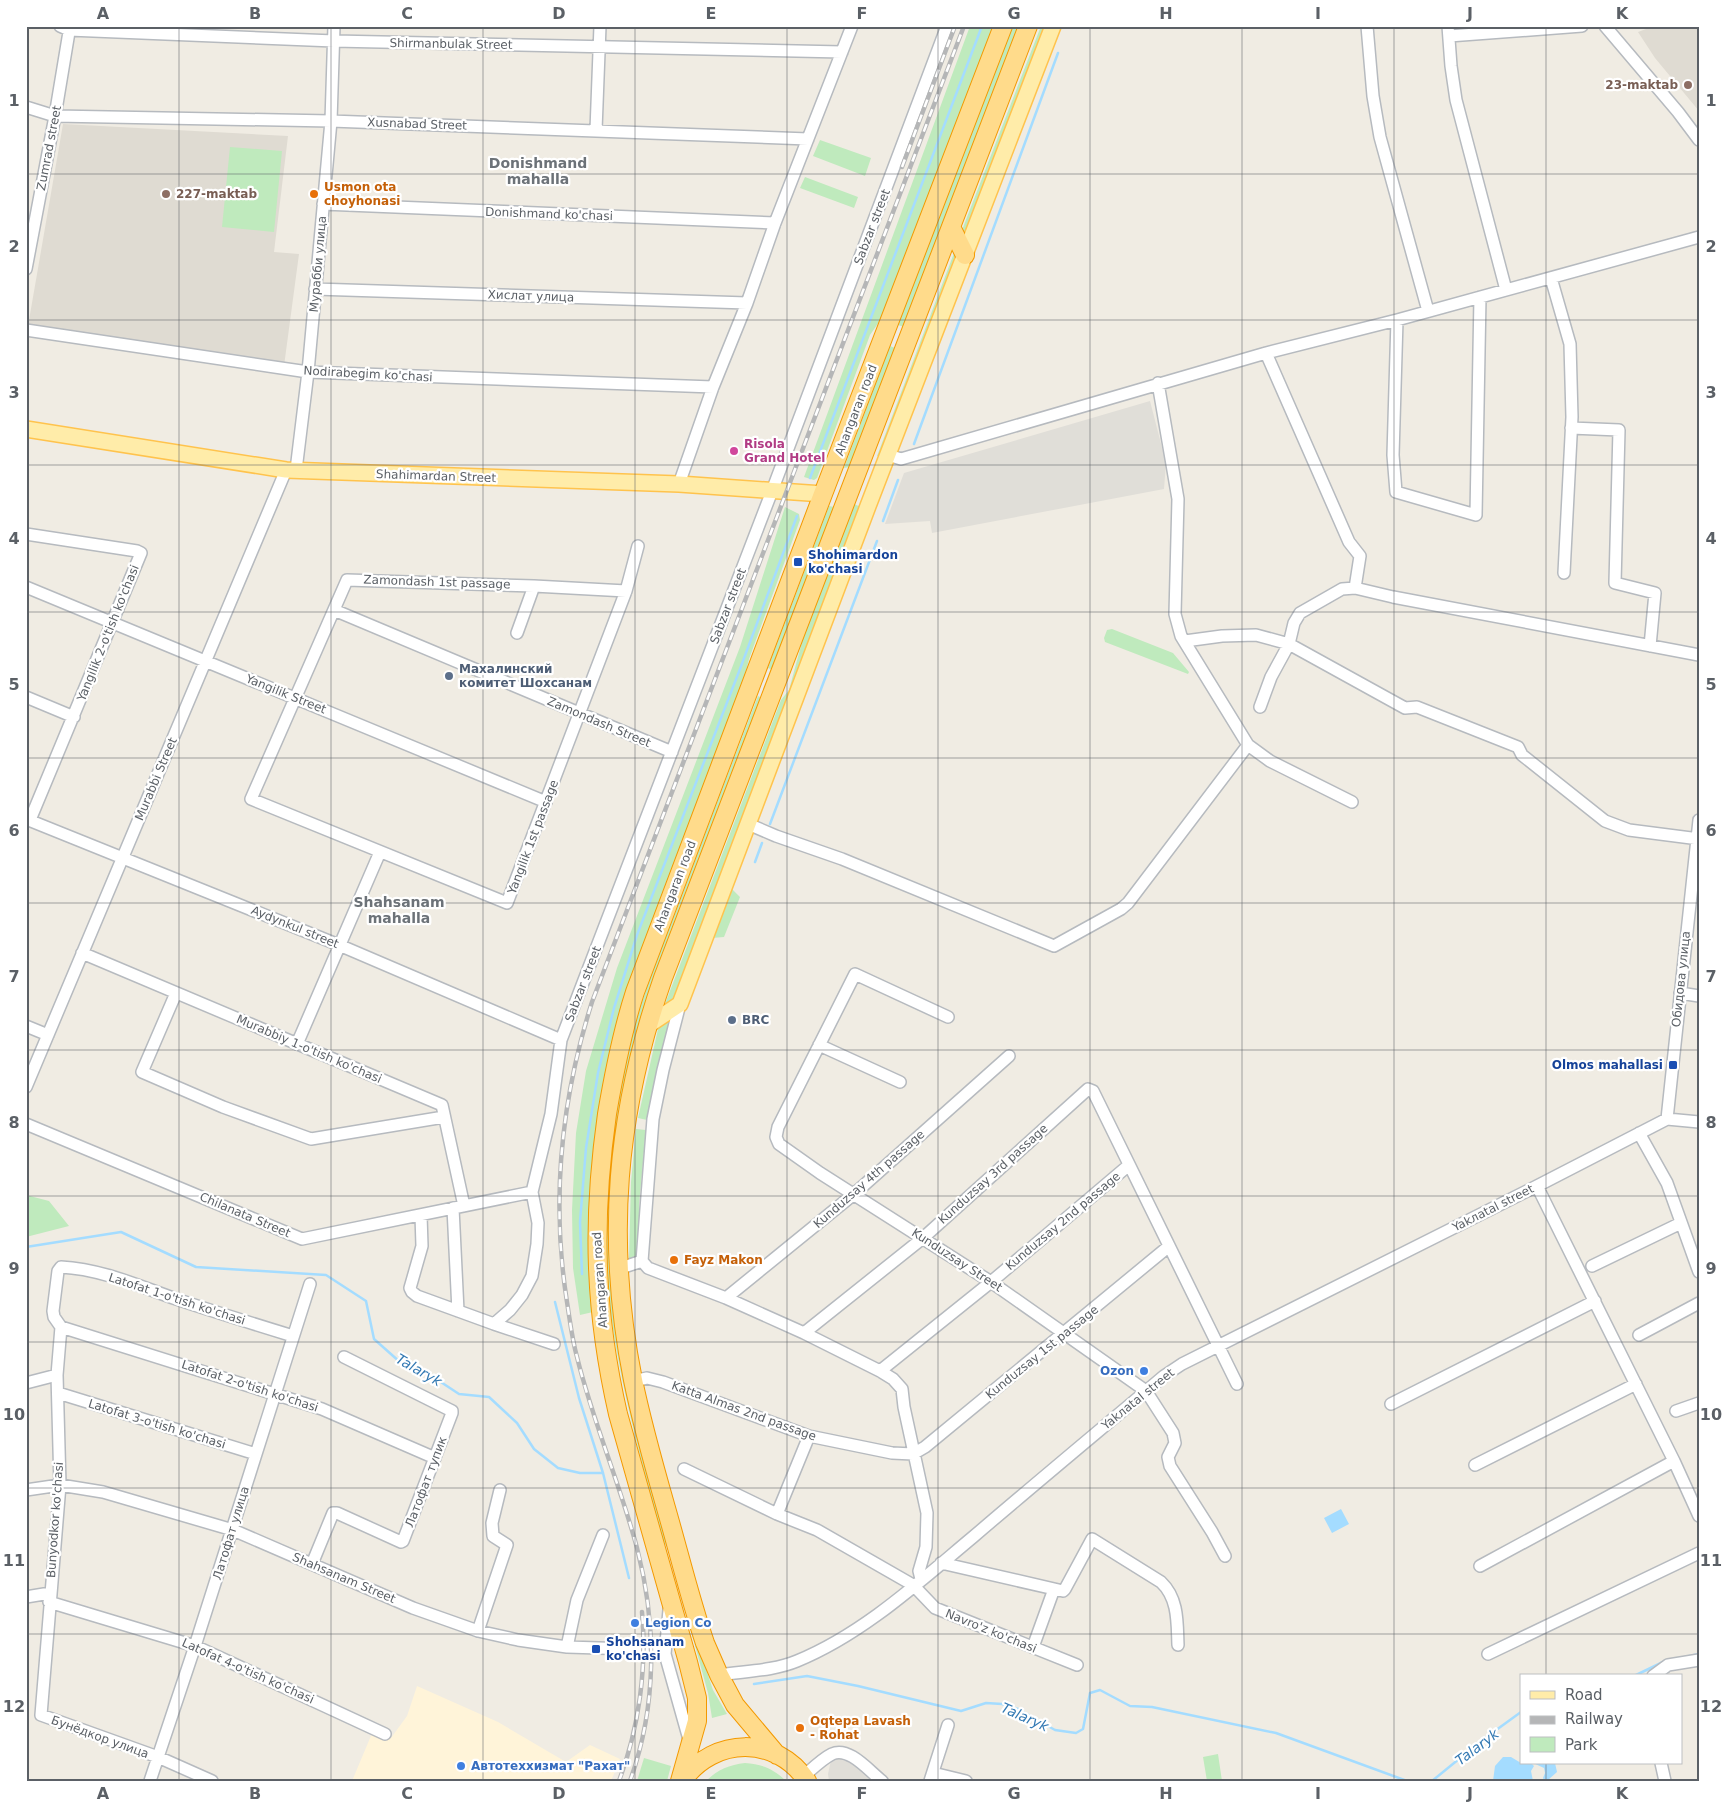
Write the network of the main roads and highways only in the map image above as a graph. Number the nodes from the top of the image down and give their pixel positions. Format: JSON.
{"nodes":[{"id":1,"x":1002,"y":26,"type":"edge"},
{"id":2,"x":1028,"y":26,"type":"edge"},
{"id":3,"x":1053,"y":26,"type":"edge"},
{"id":4,"x":951,"y":227,"type":"junction"},
{"id":5,"x":965,"y":255,"type":"junction"},
{"id":6,"x":886,"y":331,"type":"junction"},
{"id":7,"x":908,"y":339,"type":"junction"},
{"id":8,"x":26,"y":429,"type":"edge"},
{"id":9,"x":823,"y":494,"type":"junction"},
{"id":10,"x":848,"y":496,"type":"junction"},
{"id":11,"x":754,"y":676,"type":"junction"},
{"id":12,"x":776,"y":685,"type":"junction"},
{"id":13,"x":647,"y":1026,"type":"junction"},
{"id":14,"x":777,"y":1754,"type":"junction"},
{"id":15,"x":805,"y":1778,"type":"edge"},
{"id":16,"x":681,"y":1781,"type":"edge"}],
"edges":[{"from":1,"to":6,"type":"highway","name":"Ahangaran road"},
{"from":2,"to":4,"type":"highway","name":"Ahangaran road"},
{"from":3,"to":5,"type":"main road"},
{"from":4,"to":5,"type":"highway"},
{"from":4,"to":7,"type":"highway","name":"Ahangaran road"},
{"from":5,"to":13,"type":"main road"},
{"from":6,"to":7,"type":"highway"},
{"from":6,"to":9,"type":"highway","name":"Ahangaran road"},
{"from":7,"to":10,"type":"highway","name":"Ahangaran road"},
{"from":8,"to":9,"type":"main road","name":"Shahimardan Street"},
{"from":9,"to":10,"type":"highway","name":"Shahimardan Street"},
{"from":9,"to":11,"type":"highway","name":"Ahangaran road"},
{"from":10,"to":12,"type":"highway","name":"Ahangaran road"},
{"from":11,"to":12,"type":"highway"},
{"from":11,"to":16,"type":"highway","name":"Ahangaran road"},
{"from":12,"to":13,"type":"highway","name":"Ahangaran road"},
{"from":13,"to":14,"type":"highway","name":"Ahangaran road"},
{"from":14,"to":15,"type":"highway"},
{"from":14,"to":16,"type":"highway"}]}
